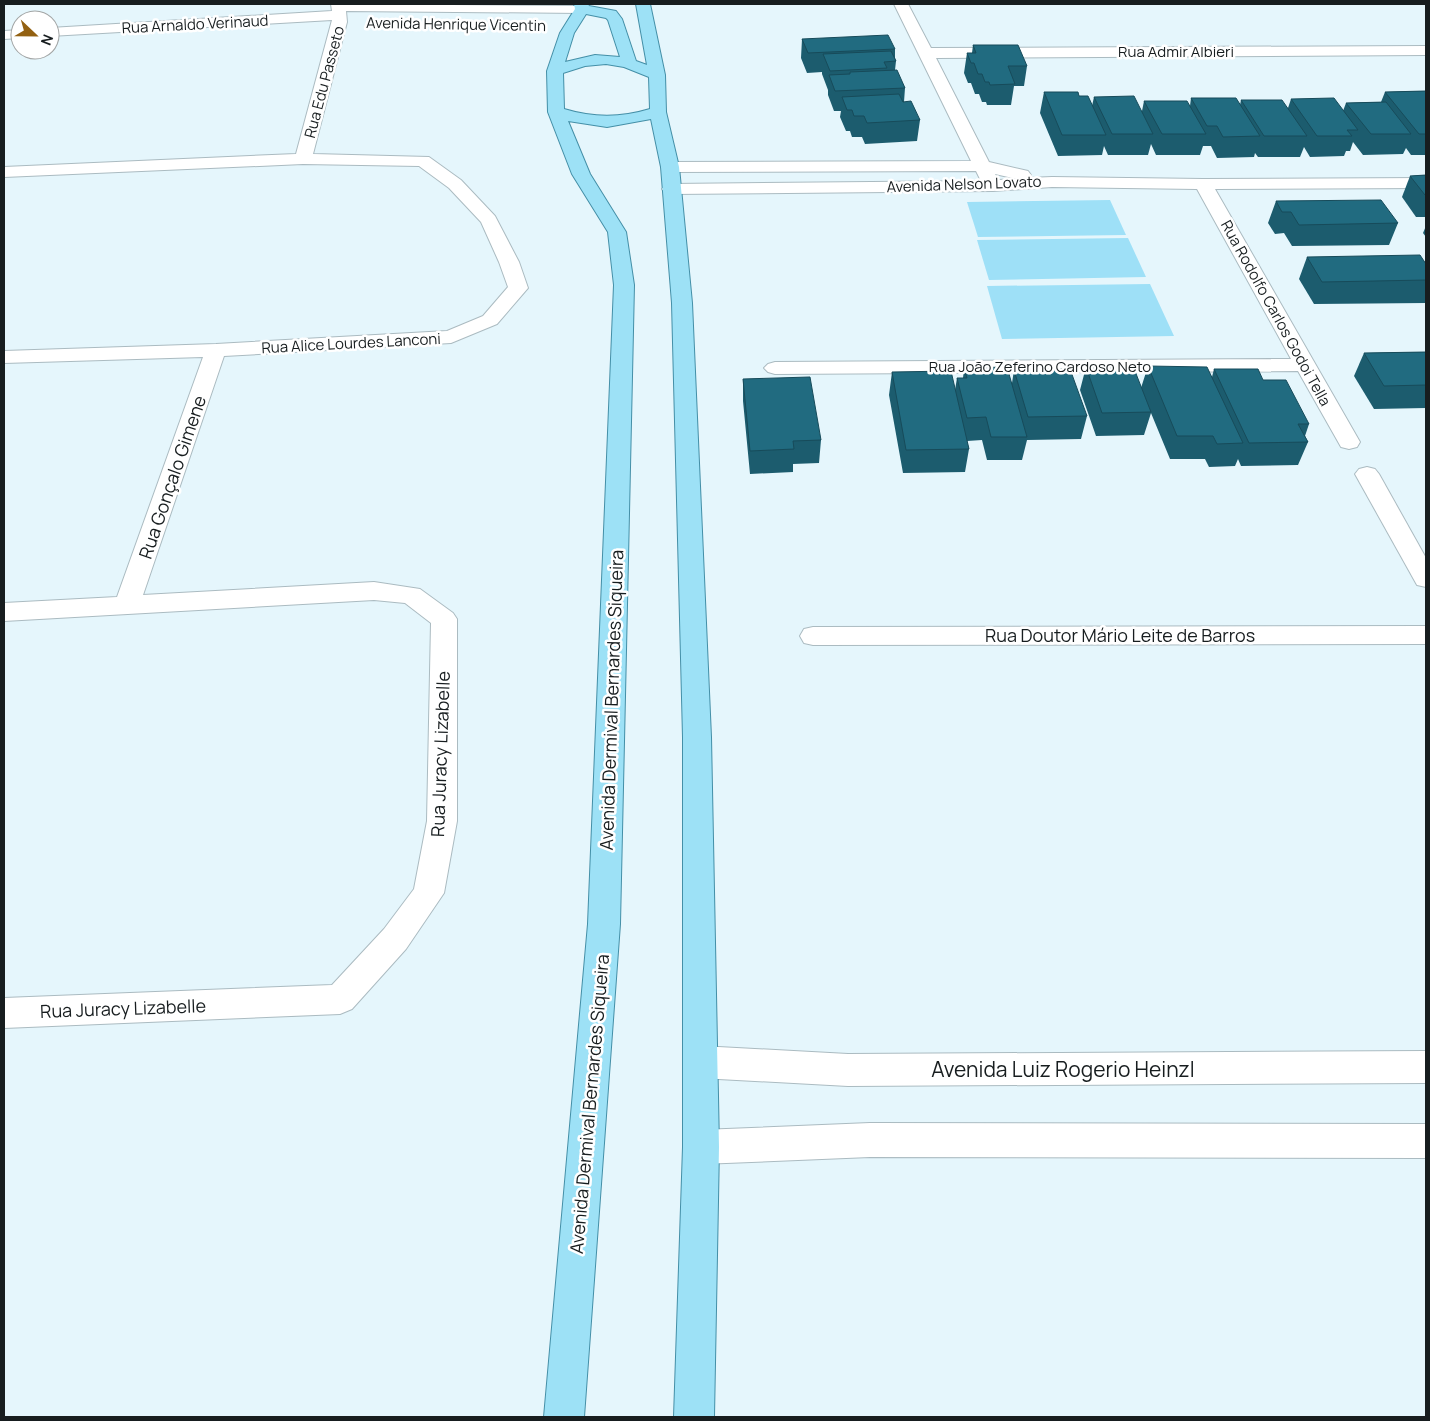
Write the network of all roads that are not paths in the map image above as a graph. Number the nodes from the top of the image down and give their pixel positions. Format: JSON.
{"nodes":[{"id":1,"x":643,"y":4,"type":"edge"},
{"id":2,"x":901,"y":4,"type":"edge"},
{"id":3,"x":341,"y":14,"type":"edge"},
{"id":4,"x":571,"y":16,"type":"edge"},
{"id":5,"x":60,"y":31,"type":"edge"},
{"id":6,"x":1426,"y":50,"type":"edge"},
{"id":7,"x":926,"y":53,"type":"junction"},
{"id":8,"x":629,"y":62,"type":"junction"},
{"id":9,"x":555,"y":71,"type":"junction"},
{"id":10,"x":657,"y":75,"type":"junction"},
{"id":11,"x":556,"y":112,"type":"junction"},
{"id":12,"x":658,"y":112,"type":"junction"},
{"id":13,"x":303,"y":159,"type":"junction"},
{"id":14,"x":982,"y":166,"type":"junction"},
{"id":15,"x":4,"y":172,"type":"edge"},
{"id":16,"x":670,"y":178,"type":"junction"},
{"id":17,"x":1052,"y":182,"type":"junction"},
{"id":18,"x":1426,"y":183,"type":"edge"},
{"id":19,"x":1203,"y":184,"type":"junction"},
{"id":20,"x":993,"y":186,"type":"junction"},
{"id":21,"x":216,"y":350,"type":"junction"},
{"id":22,"x":4,"y":358,"type":"edge"},
{"id":23,"x":1304,"y":365,"type":"junction"},
{"id":24,"x":775,"y":368,"type":"dead end"},
{"id":25,"x":1349,"y":442,"type":"dead end"},
{"id":26,"x":1367,"y":474,"type":"dead end"},
{"id":27,"x":1426,"y":579,"type":"edge"},
{"id":28,"x":127,"y":604,"type":"junction"},
{"id":29,"x":4,"y":612,"type":"edge"},
{"id":30,"x":1426,"y":635,"type":"edge"},
{"id":31,"x":813,"y":636,"type":"dead end"},
{"id":32,"x":4,"y":1012,"type":"edge"},
{"id":33,"x":700,"y":1062,"type":"junction"},
{"id":34,"x":1426,"y":1067,"type":"edge"},
{"id":35,"x":1426,"y":1141,"type":"edge"},
{"id":36,"x":701,"y":1147,"type":"junction"},
{"id":37,"x":564,"y":1417,"type":"edge"},
{"id":38,"x":694,"y":1417,"type":"edge"}],
"edges":[{"from":1,"to":10,"type":"main road"},
{"from":2,"to":7,"type":"street"},
{"from":3,"to":4,"type":"street","name":"Avenida Henrique Vicentin"},
{"from":3,"to":5,"type":"street","name":"Rua Arnaldo Verinaud"},
{"from":3,"to":13,"type":"street","name":"Rua Edu Passeto"},
{"from":4,"to":8,"type":"main road"},
{"from":4,"to":9,"type":"main road","name":"Avenida Dermival Bernardes Siqueira"},
{"from":6,"to":7,"type":"street","name":"Rua Admir Albieri"},
{"from":7,"to":14,"type":"street"},
{"from":8,"to":9,"type":"main road"},
{"from":8,"to":10,"type":"main road"},
{"from":9,"to":11,"type":"main road","name":"Avenida Dermival Bernardes Siqueira"},
{"from":10,"to":12,"type":"main road"},
{"from":11,"to":12,"type":"main road"},
{"from":11,"to":37,"type":"main road","name":"Avenida Dermival Bernardes Siqueira"},
{"from":12,"to":16,"type":"main road"},
{"from":13,"to":15,"type":"street","name":"Rua Alice Lourdes Lanconi"},
{"from":13,"to":21,"type":"street","name":"Rua Alice Lourdes Lanconi"},
{"from":14,"to":16,"type":"street","name":"Avenida Nelson Lovato"},
{"from":14,"to":17,"type":"street","name":"Avenida Nelson Lovato"},
{"from":14,"to":20,"type":"street"},
{"from":16,"to":20,"type":"street","name":"Avenida Nelson Lovato"},
{"from":16,"to":33,"type":"main road"},
{"from":17,"to":19,"type":"street"},
{"from":17,"to":20,"type":"street","name":"Avenida Nelson Lovato"},
{"from":18,"to":19,"type":"street"},
{"from":19,"to":23,"type":"street","name":"Rua Rodolfo Carlos Godoi Tella"},
{"from":21,"to":22,"type":"street","name":"Rua Alice Lourdes Lanconi"},
{"from":21,"to":28,"type":"street","name":"Rua Gonçalo Gimene"},
{"from":23,"to":24,"type":"street","name":"Rua João Zeferino Cardoso Neto"},
{"from":23,"to":25,"type":"street","name":"Rua Rodolfo Carlos Godoi Tella"},
{"from":26,"to":27,"type":"street"},
{"from":28,"to":29,"type":"street","name":"Rua Juracy Lizabelle"},
{"from":28,"to":32,"type":"street","name":"Rua Juracy Lizabelle"},
{"from":30,"to":31,"type":"street","name":"Rua Doutor Mário Leite de Barros"},
{"from":33,"to":34,"type":"street","name":"Avenida Luiz Rogerio Heinzl"},
{"from":33,"to":36,"type":"main road"},
{"from":35,"to":36,"type":"street"},
{"from":36,"to":38,"type":"main road"}]}
